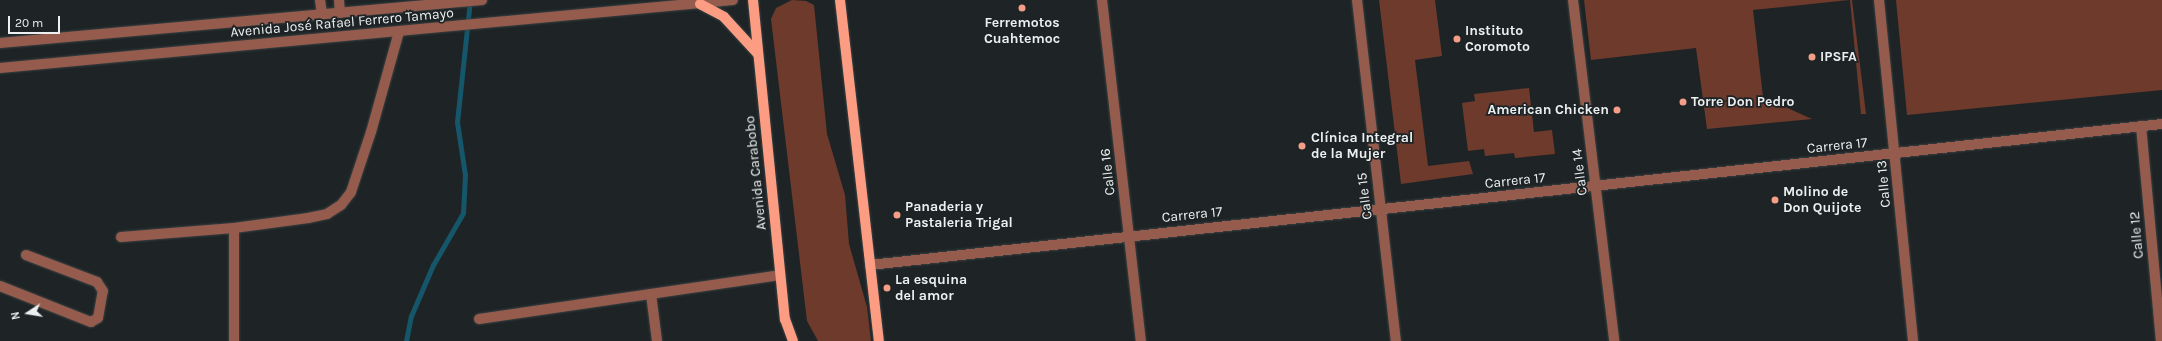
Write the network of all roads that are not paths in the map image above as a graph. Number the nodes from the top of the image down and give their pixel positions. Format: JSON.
{"nodes":[{"id":1,"x":320,"y":0,"type":"edge"},
{"id":2,"x":339,"y":0,"type":"edge"},
{"id":3,"x":482,"y":0,"type":"edge"},
{"id":4,"x":733,"y":0,"type":"edge"},
{"id":5,"x":752,"y":0,"type":"edge"},
{"id":6,"x":840,"y":0,"type":"edge"},
{"id":7,"x":1102,"y":0,"type":"edge"},
{"id":8,"x":1357,"y":0,"type":"edge"},
{"id":9,"x":1573,"y":0,"type":"edge"},
{"id":10,"x":1879,"y":0,"type":"edge"},
{"id":11,"x":700,"y":4,"type":"junction"},
{"id":12,"x":340,"y":12,"type":"junction"},
{"id":13,"x":322,"y":14,"type":"junction"},
{"id":14,"x":399,"y":32,"type":"junction"},
{"id":15,"x":0,"y":44,"type":"edge"},
{"id":16,"x":759,"y":54,"type":"junction"},
{"id":17,"x":0,"y":68,"type":"edge"},
{"id":18,"x":2162,"y":124,"type":"edge"},
{"id":19,"x":2141,"y":126,"type":"junction"},
{"id":20,"x":1895,"y":154,"type":"junction"},
{"id":21,"x":1596,"y":187,"type":"junction"},
{"id":22,"x":1381,"y":208,"type":"junction"},
{"id":23,"x":234,"y":228,"type":"junction"},
{"id":24,"x":1129,"y":236,"type":"junction"},
{"id":25,"x":121,"y":237,"type":"dead end"},
{"id":26,"x":26,"y":255,"type":"dead end"},
{"id":27,"x":870,"y":265,"type":"junction"},
{"id":28,"x":780,"y":275,"type":"junction"},
{"id":29,"x":0,"y":286,"type":"edge"},
{"id":30,"x":651,"y":294,"type":"junction"},
{"id":31,"x":479,"y":319,"type":"dead end"},
{"id":32,"x":234,"y":341,"type":"edge"},
{"id":33,"x":657,"y":341,"type":"edge"},
{"id":34,"x":793,"y":341,"type":"edge"},
{"id":35,"x":879,"y":341,"type":"edge"},
{"id":36,"x":1142,"y":341,"type":"edge"},
{"id":37,"x":1396,"y":341,"type":"edge"},
{"id":38,"x":1614,"y":341,"type":"edge"},
{"id":39,"x":1913,"y":341,"type":"edge"},
{"id":40,"x":2161,"y":341,"type":"edge"}],
"edges":[{"from":1,"to":13,"type":"street"},
{"from":2,"to":12,"type":"street"},
{"from":3,"to":12,"type":"street","name":"Avenida José Rafael Ferrero Tamayo"},
{"from":4,"to":11,"type":"street","name":"Avenida José Rafael Ferrero Tamayo"},
{"from":5,"to":16,"type":"main road","name":"Avenida Carabobo"},
{"from":6,"to":27,"type":"main road"},
{"from":7,"to":24,"type":"street","name":"Calle 16"},
{"from":8,"to":22,"type":"street","name":"Calle 15"},
{"from":9,"to":21,"type":"street","name":"Calle 14"},
{"from":10,"to":20,"type":"street","name":"Calle 13"},
{"from":11,"to":14,"type":"street","name":"Avenida José Rafael Ferrero Tamayo"},
{"from":11,"to":16,"type":"main road"},
{"from":12,"to":13,"type":"street","name":"Avenida José Rafael Ferrero Tamayo"},
{"from":13,"to":15,"type":"street","name":"Avenida José Rafael Ferrero Tamayo"},
{"from":14,"to":17,"type":"street","name":"Avenida José Rafael Ferrero Tamayo"},
{"from":14,"to":23,"type":"street"},
{"from":16,"to":28,"type":"main road","name":"Avenida Carabobo"},
{"from":18,"to":19,"type":"street","name":"Carrera 17"},
{"from":19,"to":20,"type":"street","name":"Carrera 17"},
{"from":19,"to":40,"type":"street","name":"Calle 12"},
{"from":20,"to":21,"type":"street","name":"Carrera 17"},
{"from":20,"to":39,"type":"street","name":"Calle 13"},
{"from":21,"to":22,"type":"street","name":"Carrera 17"},
{"from":21,"to":38,"type":"street","name":"Calle 14"},
{"from":22,"to":24,"type":"street","name":"Carrera 17"},
{"from":22,"to":37,"type":"street","name":"Calle 15"},
{"from":23,"to":25,"type":"street"},
{"from":23,"to":32,"type":"street"},
{"from":24,"to":27,"type":"street","name":"Carrera 17"},
{"from":24,"to":36,"type":"street","name":"Calle 16"},
{"from":26,"to":29,"type":"street"},
{"from":27,"to":35,"type":"main road"},
{"from":28,"to":30,"type":"street"},
{"from":28,"to":34,"type":"main road","name":"Avenida Carabobo"},
{"from":30,"to":31,"type":"street"},
{"from":30,"to":33,"type":"street"}]}
